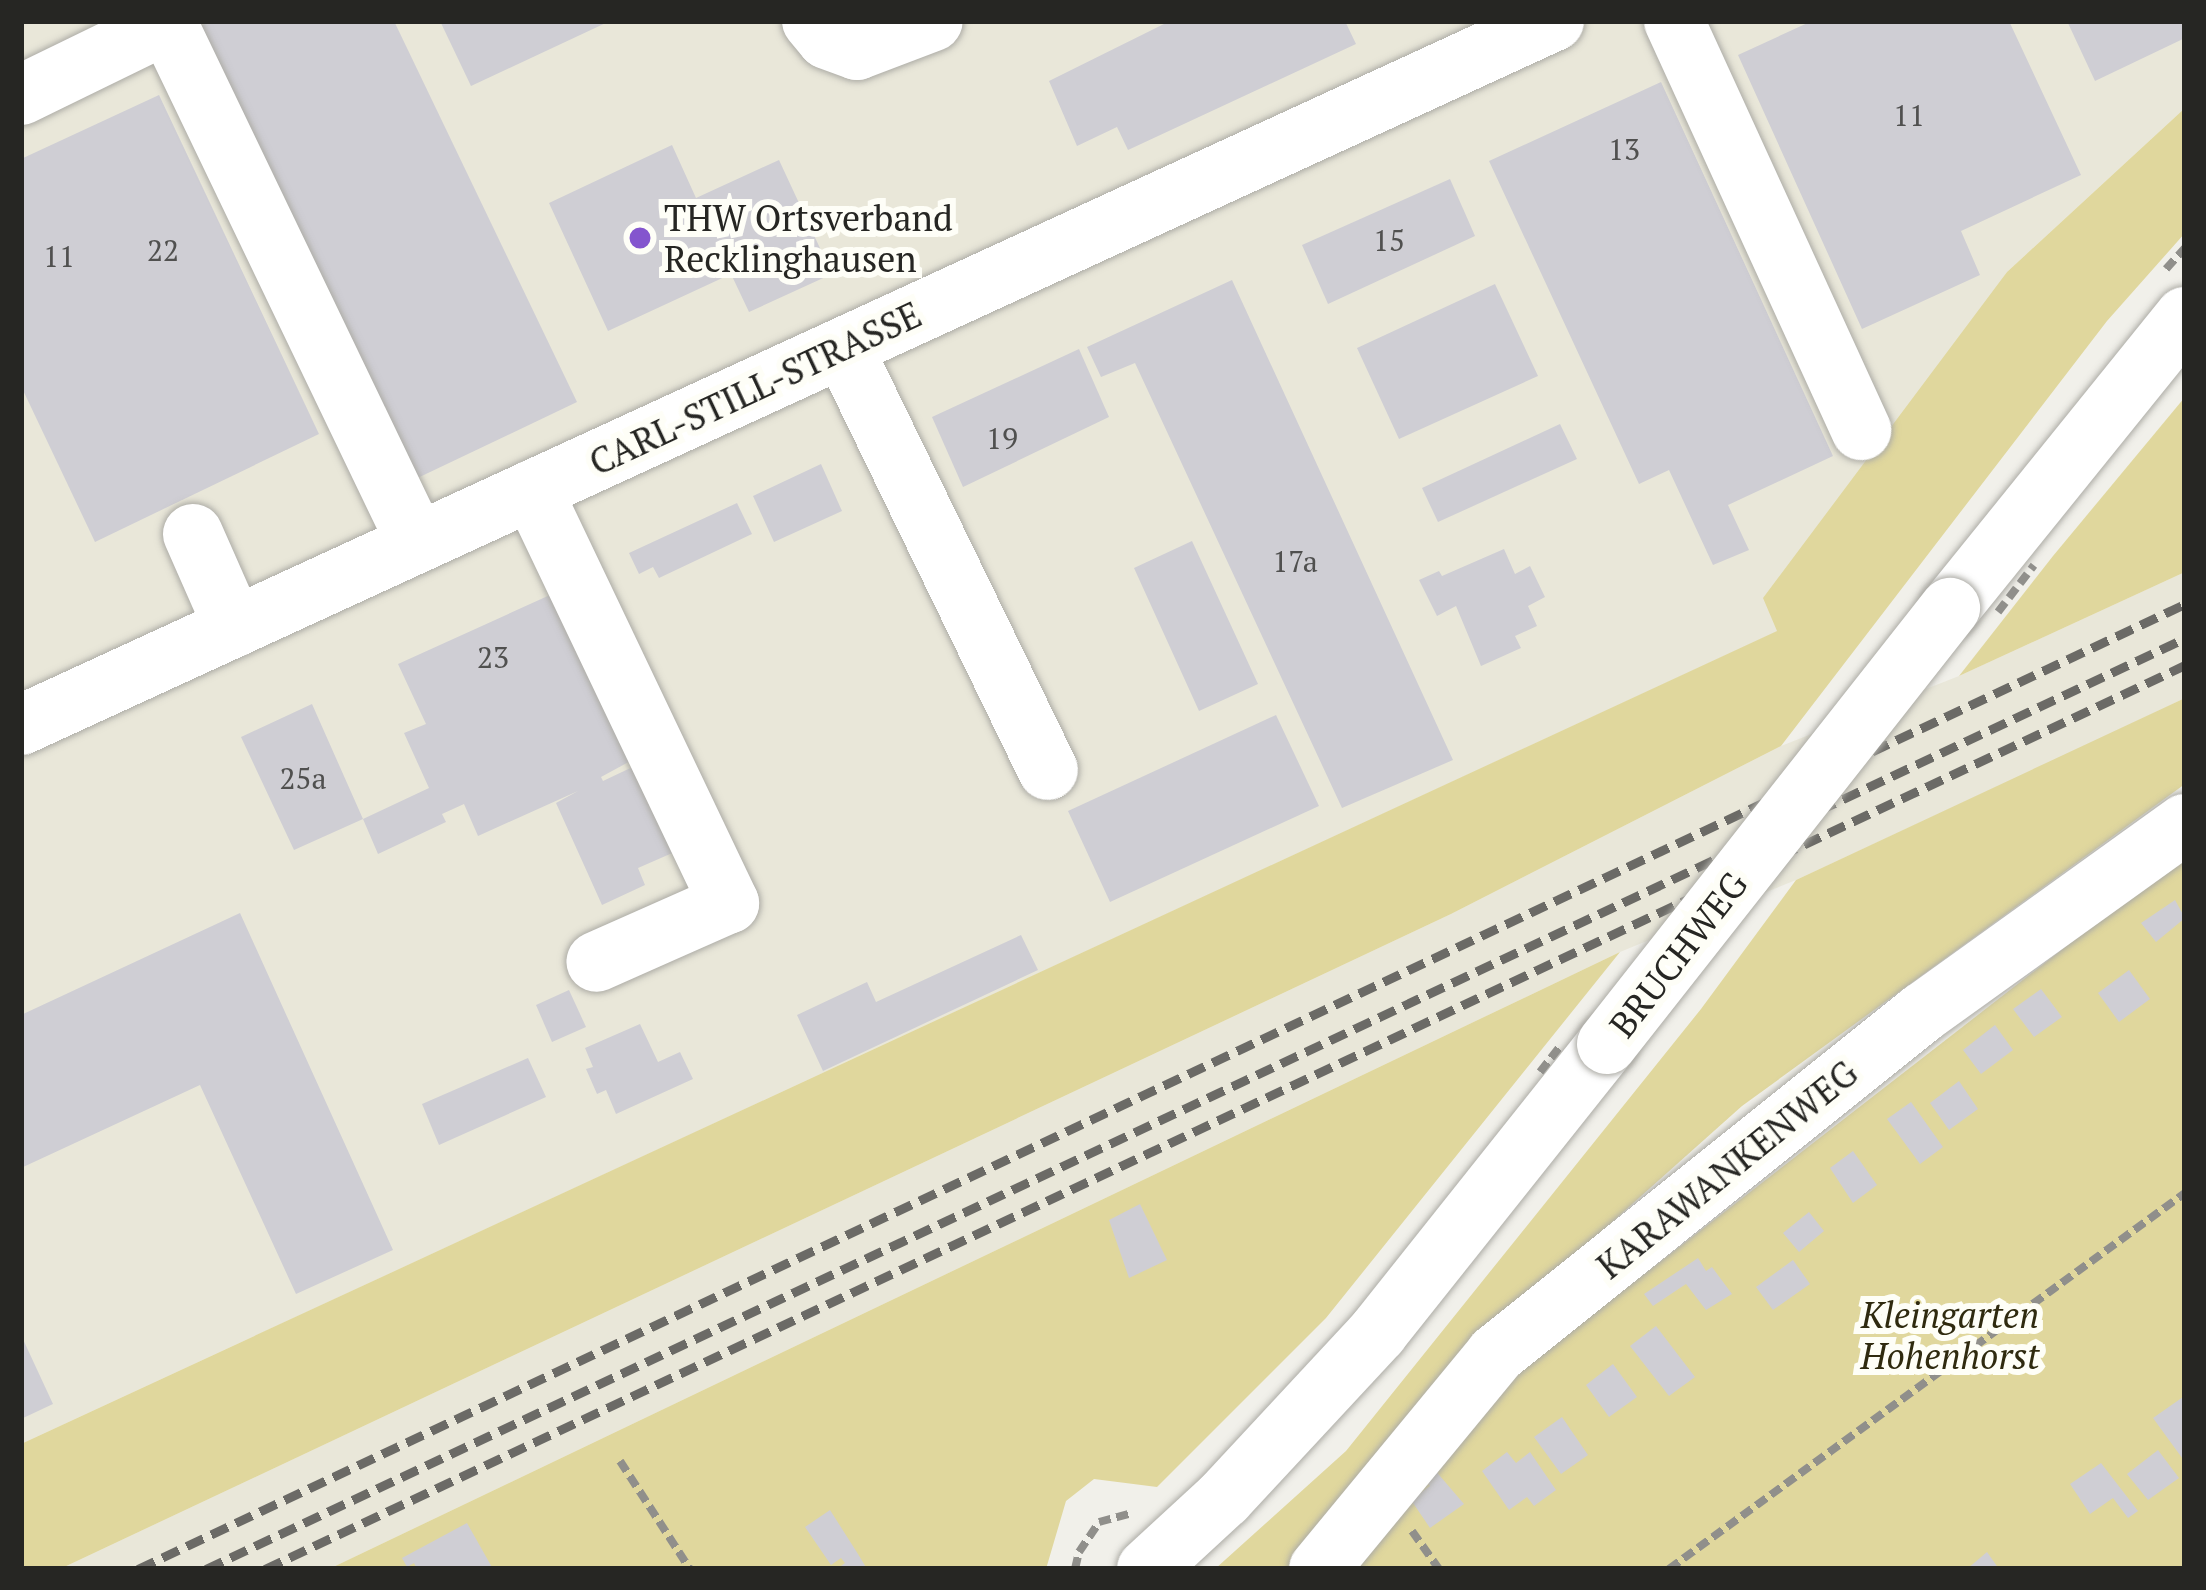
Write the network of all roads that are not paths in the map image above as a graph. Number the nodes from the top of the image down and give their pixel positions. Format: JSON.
{"nodes":[{"id":1,"x":812,"y":21,"type":"edge"},
{"id":2,"x":933,"y":21,"type":"edge"},
{"id":3,"x":1554,"y":21,"type":"edge"},
{"id":4,"x":1674,"y":21,"type":"edge"},
{"id":5,"x":164,"y":25,"type":"edge"},
{"id":6,"x":21,"y":95,"type":"edge"},
{"id":7,"x":2185,"y":317,"type":"edge"},
{"id":8,"x":843,"y":348,"type":"junction"},
{"id":9,"x":1861,"y":430,"type":"dead end"},
{"id":10,"x":532,"y":490,"type":"junction"},
{"id":11,"x":193,"y":534,"type":"dead end"},
{"id":12,"x":417,"y":543,"type":"junction"},
{"id":13,"x":234,"y":627,"type":"junction"},
{"id":14,"x":21,"y":725,"type":"edge"},
{"id":15,"x":1048,"y":770,"type":"dead end"},
{"id":16,"x":2185,"y":824,"type":"edge"},
{"id":17,"x":596,"y":962,"type":"dead end"},
{"id":18,"x":1147,"y":1569,"type":"edge"},
{"id":19,"x":1319,"y":1569,"type":"edge"}],
"edges":[{"from":1,"to":2,"type":"street"},
{"from":3,"to":8,"type":"street","name":"CARL-STILL-STRASSE"},
{"from":4,"to":9,"type":"street"},
{"from":5,"to":6,"type":"street"},
{"from":5,"to":12,"type":"street"},
{"from":7,"to":18,"type":"street","name":"BRUCHWEG","bridge":true},
{"from":8,"to":10,"type":"street","name":"CARL-STILL-STRASSE"},
{"from":8,"to":15,"type":"street"},
{"from":10,"to":12,"type":"street","name":"CARL-STILL-STRASSE"},
{"from":10,"to":17,"type":"street"},
{"from":11,"to":13,"type":"street"},
{"from":12,"to":13,"type":"street","name":"CARL-STILL-STRASSE"},
{"from":13,"to":14,"type":"street","name":"CARL-STILL-STRASSE"},
{"from":16,"to":19,"type":"street","name":"KARAWANKENWEG"}]}
